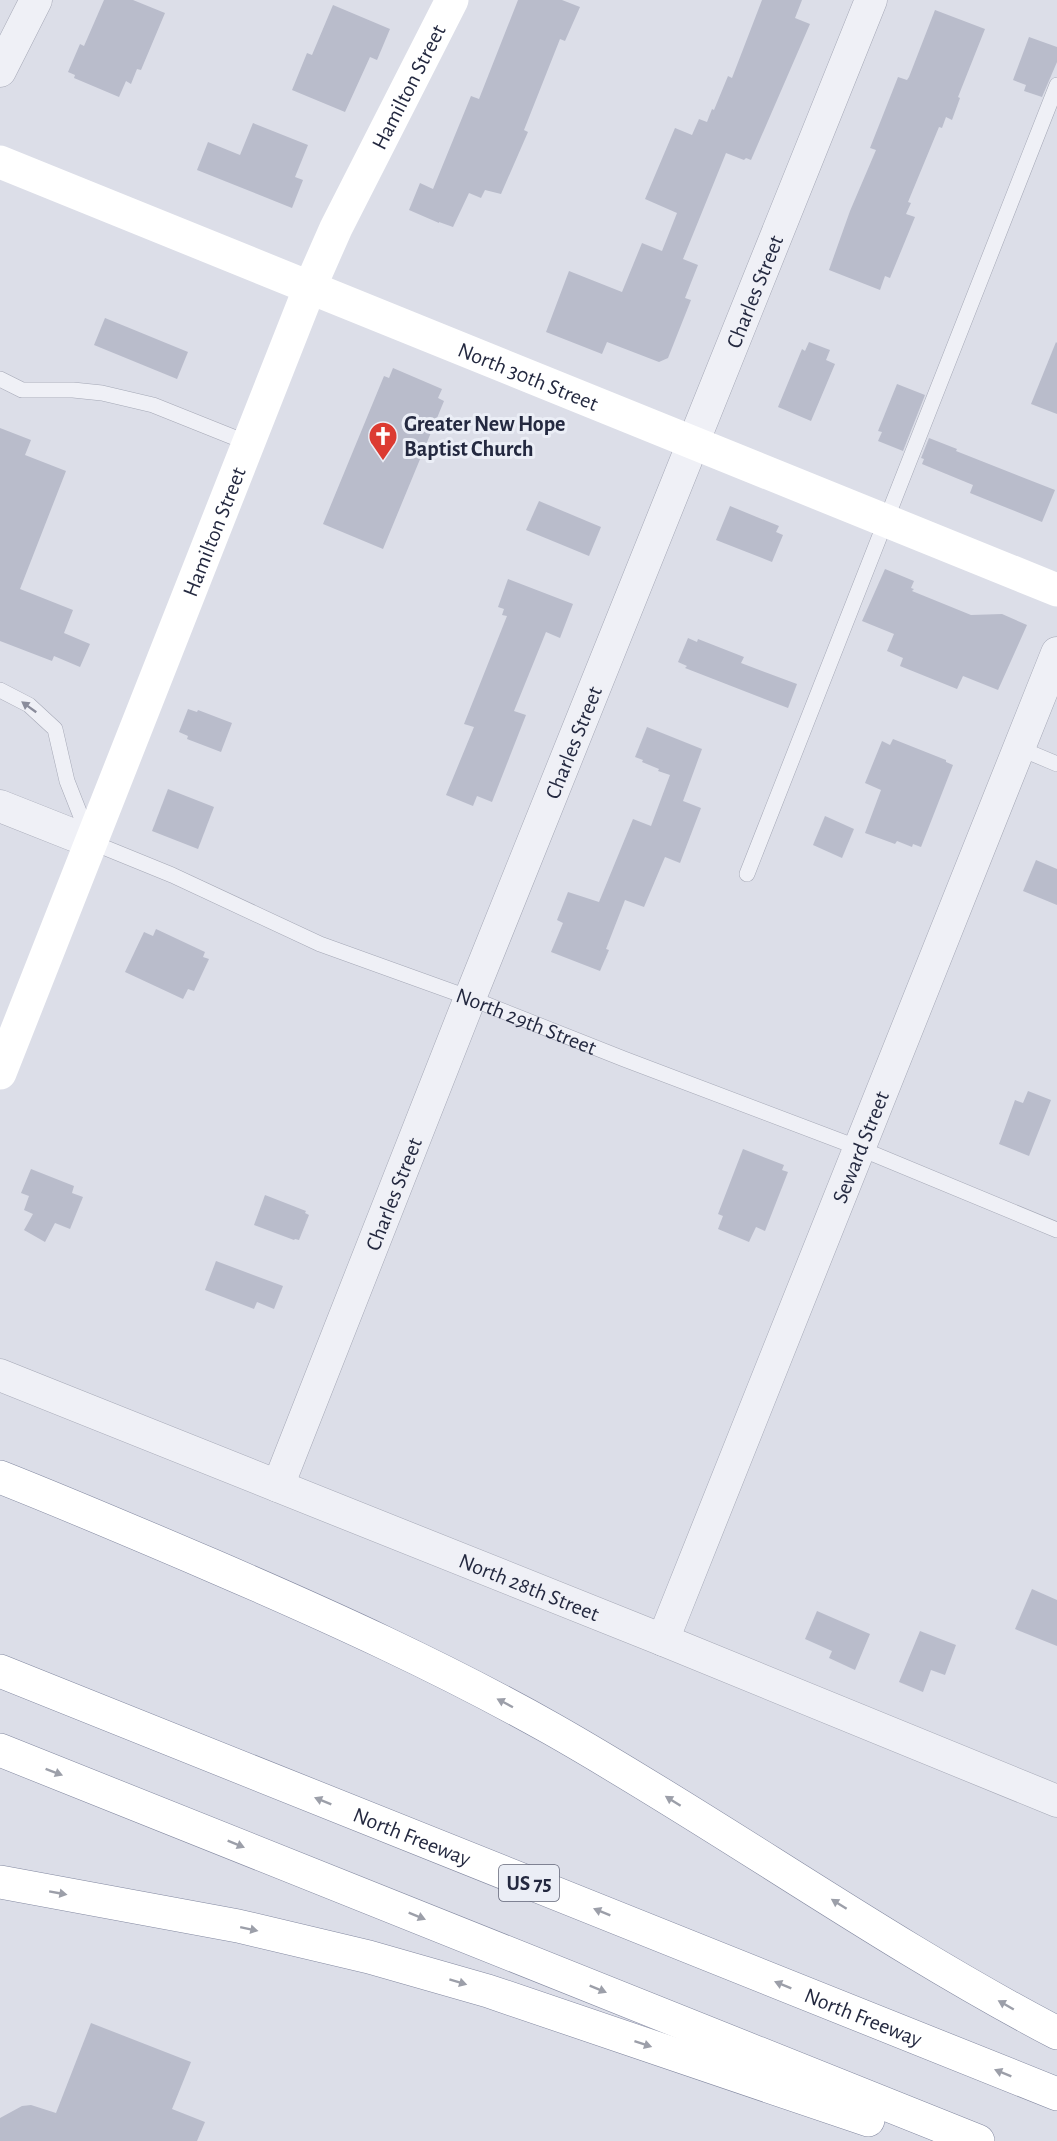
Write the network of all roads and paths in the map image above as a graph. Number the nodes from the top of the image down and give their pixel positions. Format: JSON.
{"nodes":[{"id":1,"x":36,"y":0,"type":"edge"},
{"id":2,"x":452,"y":0,"type":"edge"},
{"id":3,"x":871,"y":0,"type":"edge"},
{"id":4,"x":0,"y":71,"type":"edge"},
{"id":5,"x":1057,"y":85,"type":"edge"},
{"id":6,"x":0,"y":162,"type":"edge"},
{"id":7,"x":310,"y":287,"type":"junction"},
{"id":8,"x":0,"y":379,"type":"edge"},
{"id":9,"x":248,"y":443,"type":"junction"},
{"id":10,"x":694,"y":443,"type":"junction"},
{"id":11,"x":887,"y":520,"type":"junction"},
{"id":12,"x":1057,"y":590,"type":"edge"},
{"id":13,"x":1057,"y":653,"type":"edge"},
{"id":14,"x":0,"y":690,"type":"edge"},
{"id":15,"x":1019,"y":748,"type":"junction"},
{"id":16,"x":1057,"y":764,"type":"edge"},
{"id":17,"x":0,"y":806,"type":"edge"},
{"id":18,"x":91,"y":842,"type":"junction"},
{"id":19,"x":747,"y":874,"type":"dead end"},
{"id":20,"x":470,"y":998,"type":"junction"},
{"id":21,"x":0,"y":1073,"type":"edge"},
{"id":22,"x":859,"y":1148,"type":"junction"},
{"id":23,"x":1057,"y":1230,"type":"edge"},
{"id":24,"x":0,"y":1375,"type":"edge"},
{"id":25,"x":0,"y":1477,"type":"edge"},
{"id":26,"x":278,"y":1486,"type":"junction"},
{"id":27,"x":663,"y":1640,"type":"junction"},
{"id":28,"x":0,"y":1671,"type":"edge"},
{"id":29,"x":0,"y":1750,"type":"edge"},
{"id":30,"x":1055,"y":1794,"type":"edge"},
{"id":31,"x":0,"y":1882,"type":"edge"},
{"id":32,"x":1057,"y":2033,"type":"edge"},
{"id":33,"x":1057,"y":2094,"type":"edge"},
{"id":34,"x":928,"y":2141,"type":"edge"},
{"id":35,"x":978,"y":2141,"type":"edge"}],
"edges":[{"from":1,"to":4,"type":"street"},
{"from":2,"to":7,"type":"main road","name":"Hamilton Street"},
{"from":3,"to":10,"type":"street","name":"Charles Street"},
{"from":5,"to":11,"type":"lane"},
{"from":6,"to":7,"type":"main road","name":"North 30th Street"},
{"from":7,"to":9,"type":"main road","name":"Hamilton Street"},
{"from":7,"to":10,"type":"main road","name":"North 30th Street"},
{"from":8,"to":9,"type":"lane"},
{"from":9,"to":18,"type":"main road","name":"Hamilton Street"},
{"from":10,"to":11,"type":"main road","name":"North 30th Street"},
{"from":10,"to":20,"type":"street","name":"Charles Street"},
{"from":11,"to":12,"type":"main road","name":"North 30th Street"},
{"from":11,"to":19,"type":"lane"},
{"from":13,"to":15,"type":"street","name":"Seward Street"},
{"from":18,"to":14,"type":"lane","one_way":true},
{"from":15,"to":16,"type":"lane"},
{"from":15,"to":22,"type":"street","name":"Seward Street"},
{"from":17,"to":18,"type":"street","name":"North 29th Street"},
{"from":18,"to":20,"type":"lane","name":"North 29th Street"},
{"from":18,"to":21,"type":"main road","name":"Hamilton Street"},
{"from":20,"to":22,"type":"lane","name":"North 29th Street"},
{"from":20,"to":26,"type":"street","name":"Charles Street"},
{"from":22,"to":23,"type":"lane","name":"North 29th Street"},
{"from":22,"to":27,"type":"street","name":"Seward Street"},
{"from":24,"to":26,"type":"street","name":"North 28th Street"},
{"from":32,"to":25,"type":"main road","one_way":true},
{"from":26,"to":27,"type":"street","name":"North 28th Street"},
{"from":27,"to":30,"type":"street","name":"North 28th Street"},
{"from":33,"to":28,"type":"main road","name":"North Freeway","number":"US 75","one_way":true},
{"from":29,"to":35,"type":"main road","one_way":true},
{"from":31,"to":34,"type":"main road","one_way":true}]}
